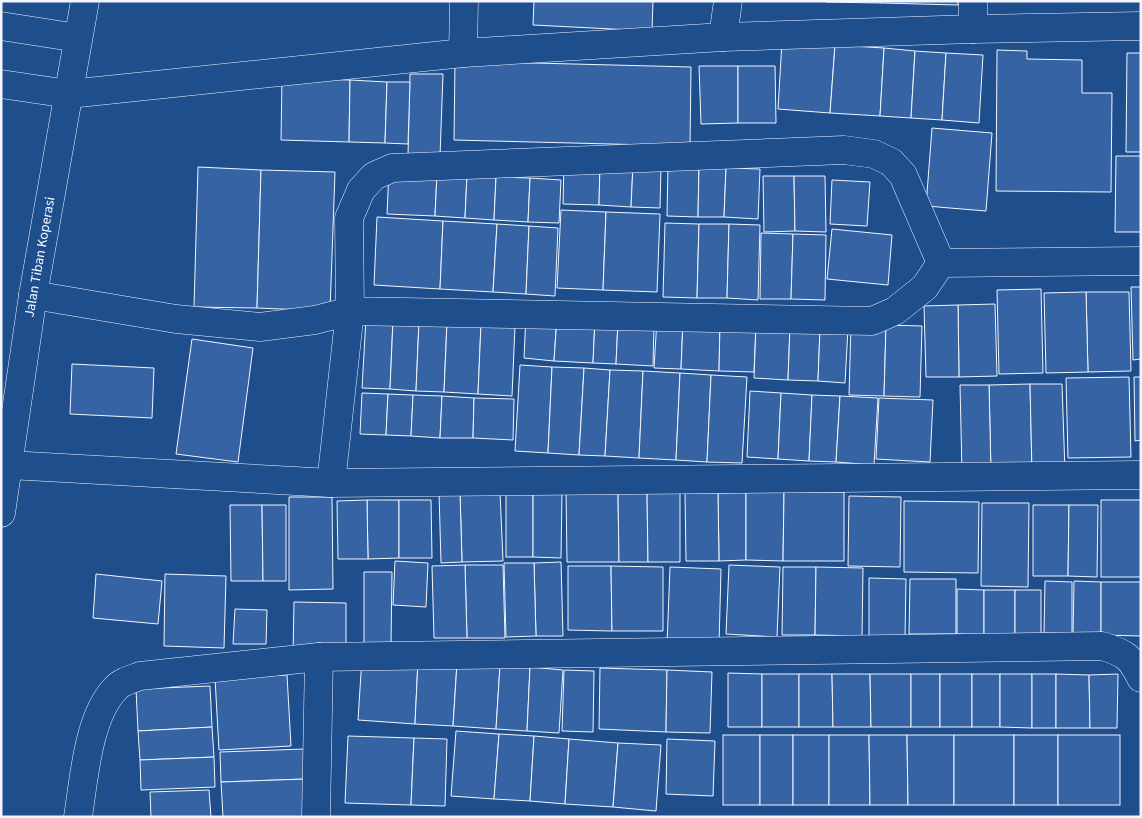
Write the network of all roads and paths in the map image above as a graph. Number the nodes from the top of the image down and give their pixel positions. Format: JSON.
{"nodes":[{"id":1,"x":85,"y":1,"type":"edge"},
{"id":2,"x":464,"y":1,"type":"edge"},
{"id":3,"x":728,"y":1,"type":"edge"},
{"id":4,"x":973,"y":1,"type":"edge"},
{"id":5,"x":1,"y":26,"type":"edge"},
{"id":6,"x":1141,"y":26,"type":"edge"},
{"id":7,"x":973,"y":29,"type":"junction"},
{"id":8,"x":723,"y":37,"type":"junction"},
{"id":9,"x":78,"y":38,"type":"junction"},
{"id":10,"x":463,"y":53,"type":"junction"},
{"id":11,"x":1,"y":84,"type":"edge"},
{"id":12,"x":69,"y":94,"type":"junction"},
{"id":13,"x":1141,"y":261,"type":"edge"},
{"id":14,"x":941,"y":263,"type":"junction"},
{"id":15,"x":33,"y":295,"type":"junction"},
{"id":16,"x":350,"y":311,"type":"junction"},
{"id":17,"x":9,"y":465,"type":"junction"},
{"id":18,"x":1141,"y":474,"type":"edge"},
{"id":19,"x":331,"y":483,"type":"junction"},
{"id":20,"x":1,"y":513,"type":"edge"},
{"id":21,"x":319,"y":657,"type":"junction"},
{"id":22,"x":1141,"y":678,"type":"edge"},
{"id":23,"x":78,"y":817,"type":"edge"},
{"id":24,"x":316,"y":817,"type":"edge"}],
"edges":[{"from":1,"to":9,"type":"street","name":"Jalan Tiban Koperasi"},
{"from":2,"to":10,"type":"street"},
{"from":3,"to":8,"type":"street"},
{"from":4,"to":7,"type":"street"},
{"from":5,"to":9,"type":"street"},
{"from":6,"to":7,"type":"street"},
{"from":7,"to":8,"type":"street"},
{"from":8,"to":10,"type":"street"},
{"from":9,"to":12,"type":"street","name":"Jalan Tiban Koperasi"},
{"from":10,"to":12,"type":"street"},
{"from":11,"to":12,"type":"street"},
{"from":12,"to":15,"type":"street","name":"Jalan Tiban Koperasi"},
{"from":13,"to":14,"type":"street"},
{"from":14,"to":16,"type":"street"},
{"from":14,"to":16,"type":"street"},
{"from":15,"to":16,"type":"street"},
{"from":15,"to":17,"type":"street","name":"Jalan Tiban Koperasi"},
{"from":16,"to":19,"type":"street"},
{"from":17,"to":19,"type":"street"},
{"from":17,"to":20,"type":"street","name":"Jalan Tiban Koperasi"},
{"from":18,"to":19,"type":"street"},
{"from":21,"to":22,"type":"street"},
{"from":21,"to":23,"type":"street"},
{"from":21,"to":24,"type":"street"}]}
